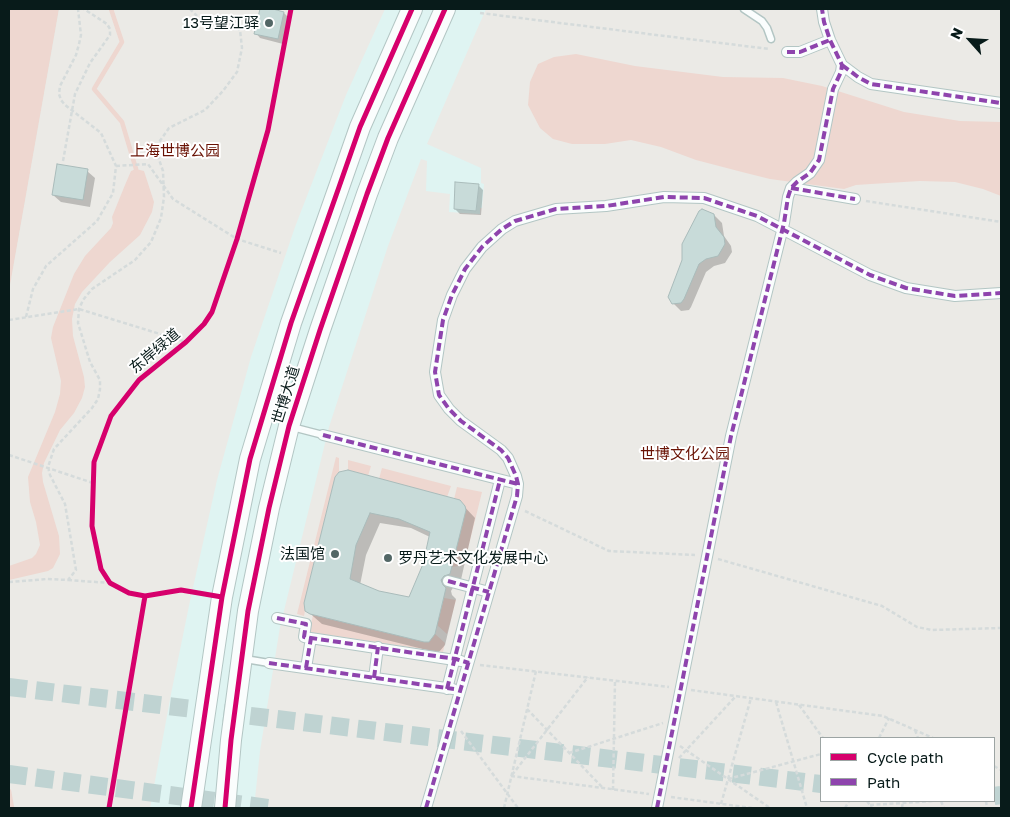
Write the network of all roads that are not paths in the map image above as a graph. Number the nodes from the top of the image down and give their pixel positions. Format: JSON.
{"nodes":[{"id":1,"x":412,"y":9,"type":"edge"},
{"id":2,"x":445,"y":9,"type":"edge"},
{"id":3,"x":744,"y":9,"type":"edge"},
{"id":4,"x":822,"y":9,"type":"edge"},
{"id":5,"x":771,"y":39,"type":"dead end"},
{"id":6,"x":830,"y":40,"type":"junction"},
{"id":7,"x":788,"y":52,"type":"road end"},
{"id":8,"x":842,"y":65,"type":"junction"},
{"id":9,"x":1001,"y":104,"type":"edge"},
{"id":10,"x":791,"y":188,"type":"junction"},
{"id":11,"x":855,"y":199,"type":"road end"},
{"id":12,"x":782,"y":228,"type":"junction"},
{"id":13,"x":1001,"y":293,"type":"edge"},
{"id":14,"x":290,"y":426,"type":"junction"},
{"id":15,"x":322,"y":435,"type":"joint"},
{"id":16,"x":500,"y":480,"type":"junction"},
{"id":17,"x":518,"y":484,"type":"junction"},
{"id":18,"x":448,"y":581,"type":"dead end"},
{"id":19,"x":473,"y":588,"type":"junction"},
{"id":20,"x":490,"y":592,"type":"junction"},
{"id":21,"x":277,"y":618,"type":"dead end"},
{"id":22,"x":311,"y":638,"type":"junction"},
{"id":23,"x":378,"y":647,"type":"junction"},
{"id":24,"x":242,"y":659,"type":"junction"},
{"id":25,"x":456,"y":659,"type":"junction"},
{"id":26,"x":269,"y":662,"type":"joint"},
{"id":27,"x":469,"y":663,"type":"junction"},
{"id":28,"x":306,"y":668,"type":"junction"},
{"id":29,"x":374,"y":678,"type":"junction"},
{"id":30,"x":448,"y":689,"type":"junction"},
{"id":31,"x":461,"y":690,"type":"junction"},
{"id":32,"x":191,"y":808,"type":"edge"},
{"id":33,"x":225,"y":808,"type":"edge"},
{"id":34,"x":426,"y":808,"type":"edge"},
{"id":35,"x":657,"y":808,"type":"edge"}],
"edges":[{"from":1,"to":32,"type":"main road","name":"世博大道"},
{"from":2,"to":14,"type":"main road","name":"世博大道"},
{"from":3,"to":5,"type":"lane"},
{"from":4,"to":6,"type":"street"},
{"from":6,"to":7,"type":"street"},
{"from":6,"to":8,"type":"street"},
{"from":8,"to":9,"type":"street"},
{"from":8,"to":10,"type":"street"},
{"from":10,"to":11,"type":"street"},
{"from":10,"to":12,"type":"street"},
{"from":12,"to":13,"type":"street"},
{"from":12,"to":17,"type":"street"},
{"from":12,"to":35,"type":"street"},
{"from":14,"to":15,"type":"lane"},
{"from":14,"to":24,"type":"main road","name":"世博大道"},
{"from":15,"to":16,"type":"street"},
{"from":16,"to":17,"type":"street"},
{"from":16,"to":19,"type":"street"},
{"from":17,"to":20,"type":"street"},
{"from":18,"to":19,"type":"street"},
{"from":19,"to":20,"type":"street"},
{"from":19,"to":25,"type":"street"},
{"from":20,"to":27,"type":"street"},
{"from":21,"to":22,"type":"street"},
{"from":22,"to":23,"type":"street"},
{"from":22,"to":28,"type":"street"},
{"from":23,"to":25,"type":"street"},
{"from":23,"to":29,"type":"street"},
{"from":24,"to":26,"type":"lane"},
{"from":24,"to":33,"type":"main road","name":"世博大道"},
{"from":25,"to":27,"type":"street"},
{"from":25,"to":30,"type":"street"},
{"from":26,"to":28,"type":"street"},
{"from":27,"to":31,"type":"street"},
{"from":28,"to":29,"type":"street"},
{"from":29,"to":30,"type":"street"},
{"from":30,"to":31,"type":"street"},
{"from":31,"to":34,"type":"street"}]}
